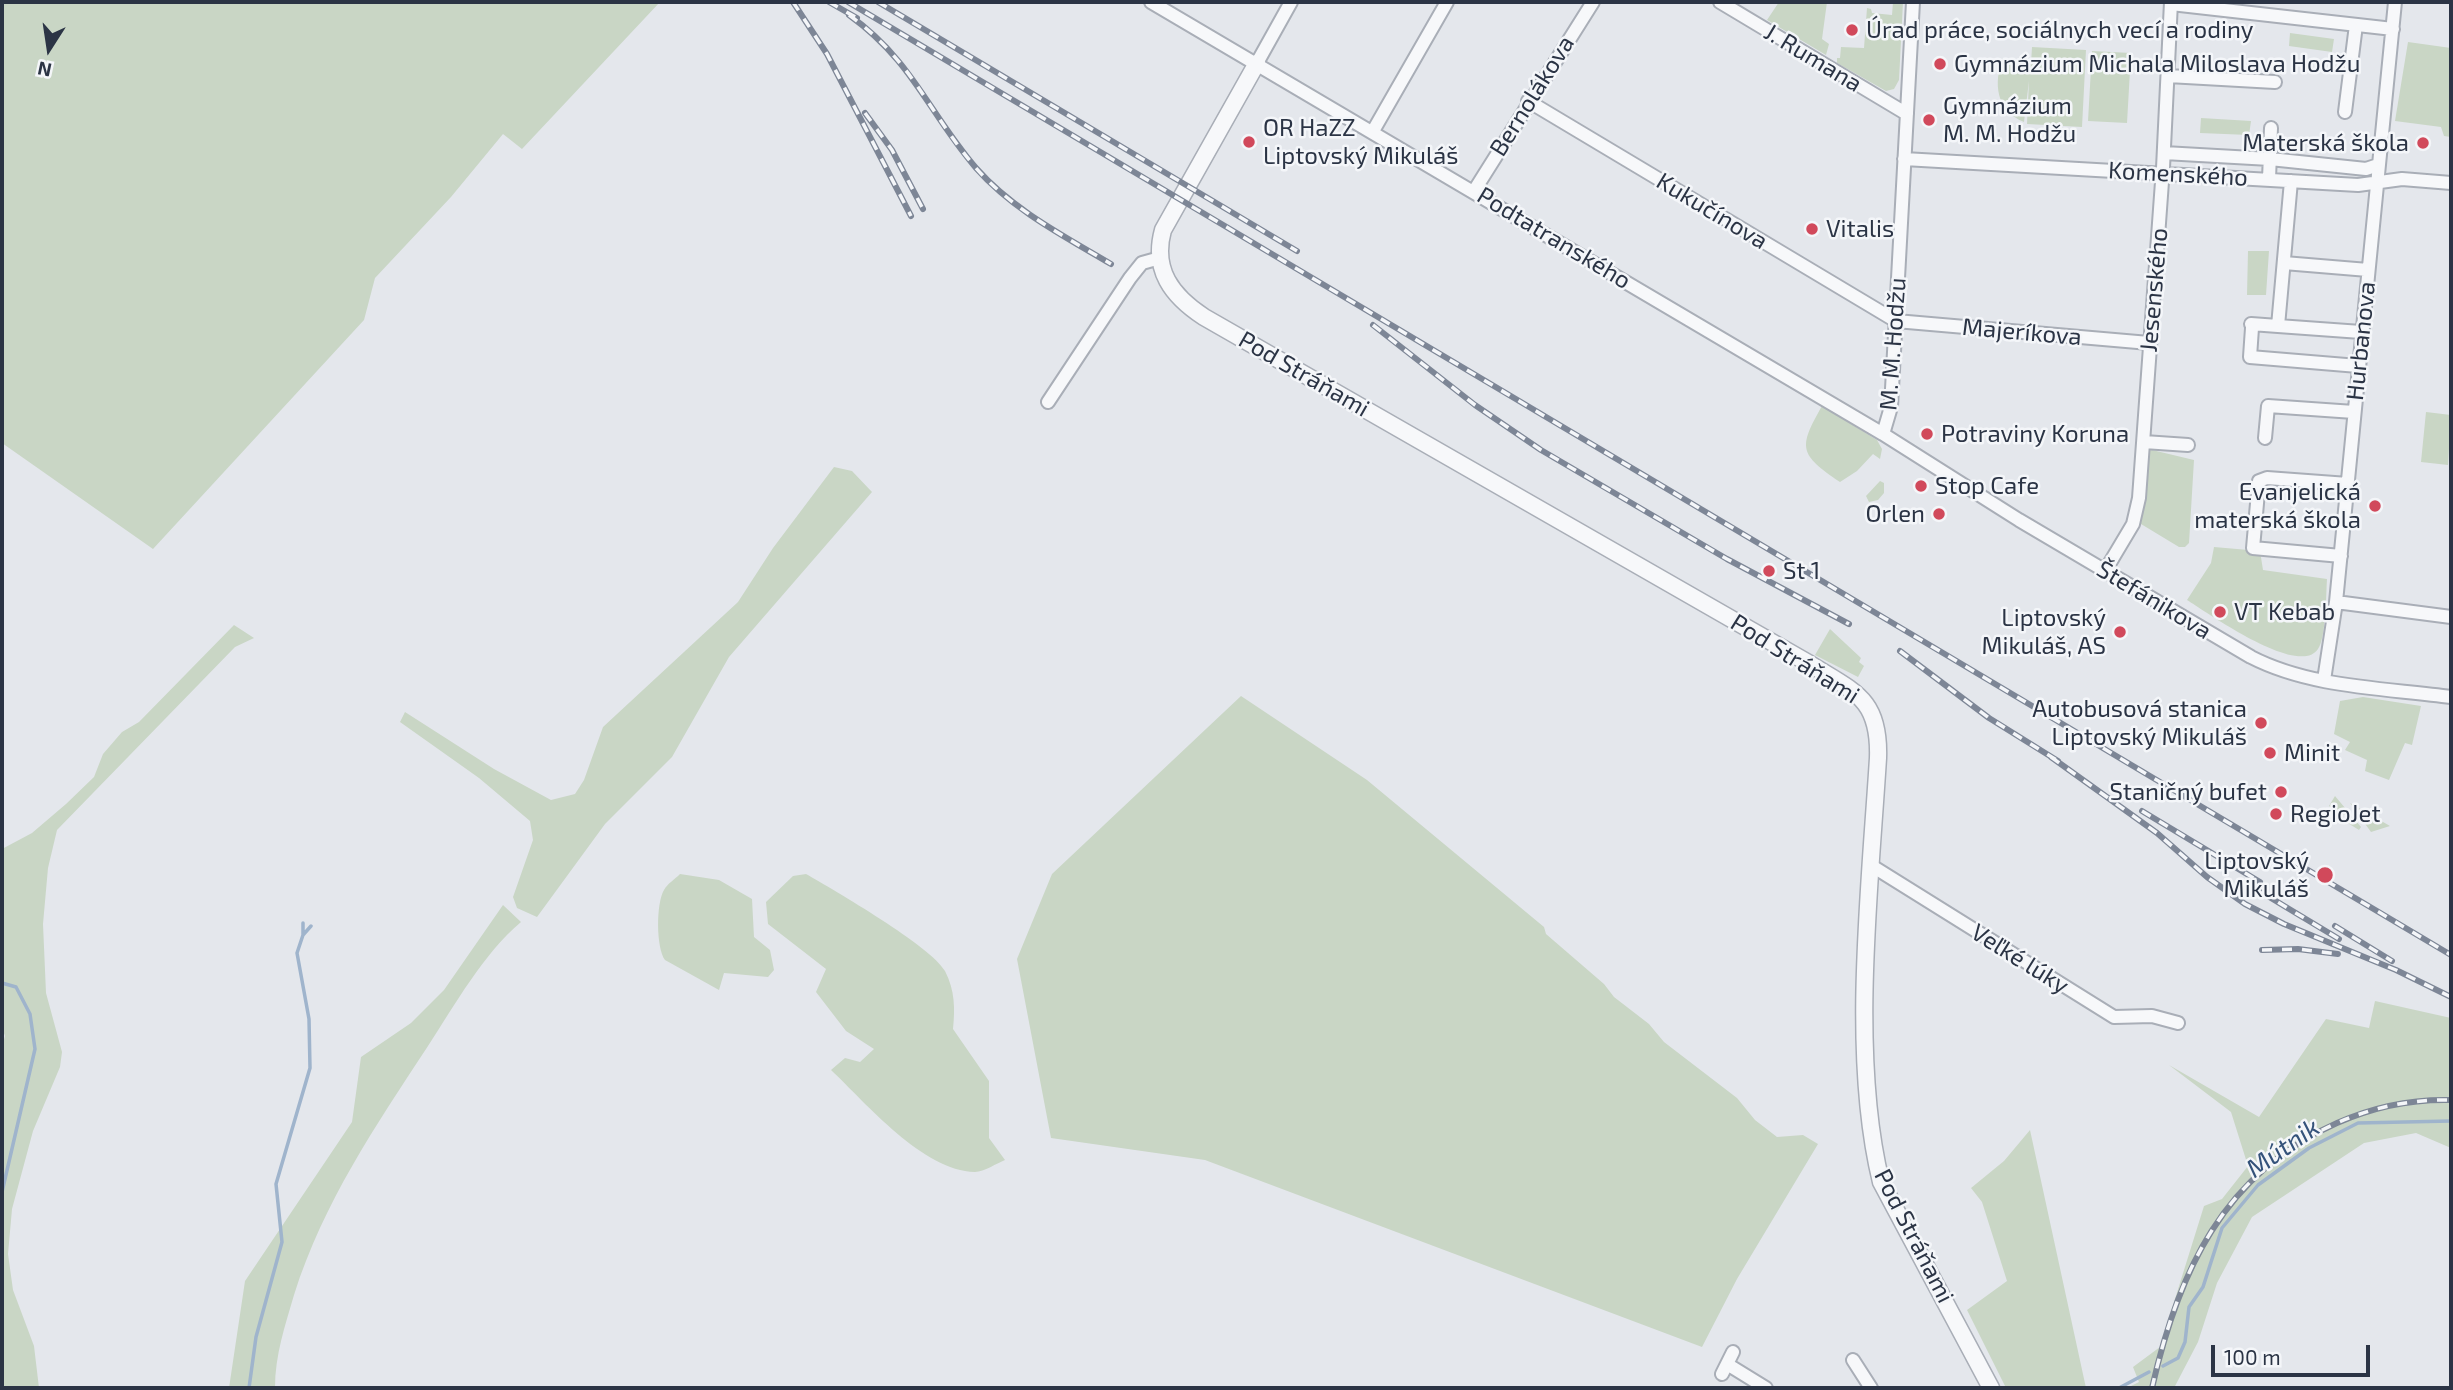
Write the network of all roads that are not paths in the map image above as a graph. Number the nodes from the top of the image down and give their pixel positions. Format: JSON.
{"nodes":[{"id":1,"x":1151,"y":2,"type":"edge"},
{"id":2,"x":1291,"y":2,"type":"edge"},
{"id":3,"x":1447,"y":2,"type":"edge"},
{"id":4,"x":1593,"y":2,"type":"edge"},
{"id":5,"x":1720,"y":2,"type":"edge"},
{"id":6,"x":1913,"y":2,"type":"edge"},
{"id":7,"x":2395,"y":2,"type":"edge"},
{"id":8,"x":2171,"y":3,"type":"edge"},
{"id":9,"x":2356,"y":25,"type":"junction"},
{"id":10,"x":2393,"y":29,"type":"junction"},
{"id":11,"x":1256,"y":62,"type":"junction"},
{"id":12,"x":2168,"y":76,"type":"junction"},
{"id":13,"x":2275,"y":82,"type":"dead end"},
{"id":14,"x":1528,"y":102,"type":"junction"},
{"id":15,"x":2345,"y":112,"type":"dead end"},
{"id":16,"x":1906,"y":114,"type":"junction"},
{"id":17,"x":2271,"y":128,"type":"dead end"},
{"id":18,"x":1373,"y":131,"type":"junction"},
{"id":19,"x":2164,"y":153,"type":"junction"},
{"id":20,"x":1904,"y":159,"type":"junction"},
{"id":21,"x":2270,"y":159,"type":"junction"},
{"id":22,"x":2378,"y":165,"type":"junction"},
{"id":23,"x":2162,"y":174,"type":"junction"},
{"id":24,"x":2269,"y":179,"type":"junction"},
{"id":25,"x":2376,"y":180,"type":"junction"},
{"id":26,"x":2291,"y":181,"type":"junction"},
{"id":27,"x":2451,"y":183,"type":"edge"},
{"id":28,"x":1474,"y":191,"type":"junction"},
{"id":29,"x":1160,"y":258,"type":"junction"},
{"id":30,"x":2284,"y":263,"type":"junction"},
{"id":31,"x":2368,"y":270,"type":"junction"},
{"id":32,"x":1896,"y":321,"type":"junction"},
{"id":33,"x":2278,"y":327,"type":"junction"},
{"id":34,"x":2361,"y":332,"type":"junction"},
{"id":35,"x":2149,"y":343,"type":"junction"},
{"id":36,"x":2358,"y":366,"type":"junction"},
{"id":37,"x":1048,"y":402,"type":"dead end"},
{"id":38,"x":2354,"y":412,"type":"junction"},
{"id":39,"x":1883,"y":433,"type":"junction"},
{"id":40,"x":2265,"y":438,"type":"dead end"},
{"id":41,"x":2144,"y":442,"type":"junction"},
{"id":42,"x":2188,"y":444,"type":"dead end"},
{"id":43,"x":2348,"y":484,"type":"junction"},
{"id":44,"x":2341,"y":556,"type":"junction"},
{"id":45,"x":2105,"y":571,"type":"junction"},
{"id":46,"x":2336,"y":602,"type":"junction"},
{"id":47,"x":2451,"y":617,"type":"edge"},
{"id":48,"x":2324,"y":680,"type":"junction"},
{"id":49,"x":2451,"y":697,"type":"edge"},
{"id":50,"x":1872,"y":866,"type":"junction"},
{"id":51,"x":2178,"y":1023,"type":"dead end"},
{"id":52,"x":1853,"y":1360,"type":"dead end"},
{"id":53,"x":1727,"y":1363,"type":"dead end"},
{"id":54,"x":1766,"y":1388,"type":"edge"},
{"id":55,"x":1871,"y":1388,"type":"edge"},
{"id":56,"x":1991,"y":1388,"type":"edge"}],
"edges":[{"from":1,"to":11,"type":"street","name":"Podtatranského"},
{"from":2,"to":11,"type":"street"},
{"from":3,"to":18,"type":"street"},
{"from":4,"to":14,"type":"street","name":"Bernolákova"},
{"from":5,"to":16,"type":"street","name":"J. Rumana"},
{"from":6,"to":16,"type":"street","name":"M. M. Hodžu"},
{"from":7,"to":10,"type":"street","name":"Hurbanova"},
{"from":8,"to":9,"type":"street"},
{"from":8,"to":12,"type":"street","name":"Jesenského"},
{"from":9,"to":10,"type":"street"},
{"from":9,"to":15,"type":"street"},
{"from":10,"to":22,"type":"street","name":"Hurbanova"},
{"from":11,"to":18,"type":"street","name":"Podtatranského"},
{"from":11,"to":29,"type":"street"},
{"from":12,"to":13,"type":"street"},
{"from":12,"to":19,"type":"street","name":"Jesenského"},
{"from":14,"to":28,"type":"street","name":"Bernolákova"},
{"from":14,"to":32,"type":"street","name":"Kukučínova"},
{"from":16,"to":20,"type":"street","name":"M. M. Hodžu"},
{"from":17,"to":21,"type":"street"},
{"from":18,"to":28,"type":"street","name":"Podtatranského"},
{"from":19,"to":21,"type":"street"},
{"from":19,"to":23,"type":"street","name":"Jesenského"},
{"from":20,"to":23,"type":"street","name":"Komenského"},
{"from":20,"to":32,"type":"street","name":"M. M. Hodžu"},
{"from":21,"to":22,"type":"street"},
{"from":21,"to":24,"type":"street"},
{"from":22,"to":25,"type":"street","name":"Hurbanova"},
{"from":23,"to":24,"type":"street","name":"Komenského"},
{"from":23,"to":35,"type":"street","name":"Jesenského"},
{"from":24,"to":26,"type":"street","name":"Komenského"},
{"from":25,"to":26,"type":"street","name":"Komenského"},
{"from":25,"to":27,"type":"street","name":"Komenského"},
{"from":25,"to":31,"type":"street","name":"Hurbanova"},
{"from":26,"to":30,"type":"street"},
{"from":28,"to":39,"type":"street","name":"Podtatranského"},
{"from":29,"to":37,"type":"street"},
{"from":29,"to":50,"type":"street","name":"Pod Stráňami"},
{"from":30,"to":31,"type":"street"},
{"from":30,"to":33,"type":"street"},
{"from":31,"to":34,"type":"street","name":"Hurbanova"},
{"from":32,"to":35,"type":"street","name":"Majeríkova"},
{"from":32,"to":39,"type":"street","name":"M. M. Hodžu"},
{"from":33,"to":34,"type":"street"},
{"from":33,"to":36,"type":"street"},
{"from":34,"to":36,"type":"street","name":"Hurbanova"},
{"from":35,"to":41,"type":"street","name":"Jesenského"},
{"from":36,"to":38,"type":"street","name":"Hurbanova"},
{"from":38,"to":40,"type":"street"},
{"from":38,"to":43,"type":"street","name":"Hurbanova"},
{"from":39,"to":45,"type":"street","name":"Štefánikova"},
{"from":41,"to":42,"type":"street"},
{"from":41,"to":45,"type":"street","name":"Jesenského"},
{"from":43,"to":44,"type":"street","name":"Hurbanova"},
{"from":43,"to":44,"type":"street"},
{"from":44,"to":46,"type":"street","name":"Hurbanova"},
{"from":45,"to":48,"type":"street","name":"Štefánikova"},
{"from":46,"to":47,"type":"street"},
{"from":46,"to":48,"type":"street","name":"Hurbanova"},
{"from":48,"to":49,"type":"street","name":"Štefánikova"},
{"from":50,"to":51,"type":"street","name":"Veľké lúky"},
{"from":50,"to":56,"type":"street","name":"Pod Stráňami"},
{"from":52,"to":55,"type":"street"},
{"from":53,"to":54,"type":"street"}]}
